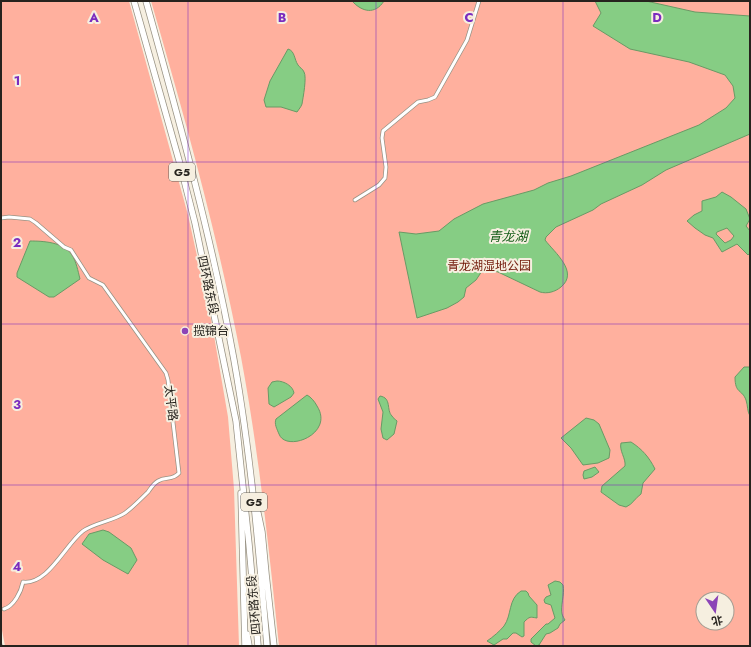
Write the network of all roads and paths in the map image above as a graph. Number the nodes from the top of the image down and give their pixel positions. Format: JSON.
{"nodes":[{"id":1,"x":134,"y":1,"type":"edge"},
{"id":2,"x":146,"y":1,"type":"edge"},
{"id":3,"x":479,"y":1,"type":"edge"},
{"id":4,"x":355,"y":200,"type":"dead end"},
{"id":5,"x":1,"y":218,"type":"edge"},
{"id":6,"x":240,"y":448,"type":"junction"},
{"id":7,"x":251,"y":479,"type":"junction"},
{"id":8,"x":244,"y":602,"type":"junction"},
{"id":9,"x":4,"y":609,"type":"dead end"},
{"id":10,"x":245,"y":646,"type":"edge"},
{"id":11,"x":249,"y":646,"type":"edge"},
{"id":12,"x":258,"y":646,"type":"edge"},
{"id":13,"x":266,"y":646,"type":"edge"},
{"id":14,"x":274,"y":646,"type":"edge"}],
"edges":[{"from":1,"to":6,"type":"highway","name":"四环路东段","number":"G5"},
{"from":2,"to":7,"type":"highway","name":"四环路东段","number":"G5"},
{"from":3,"to":4,"type":"street"},
{"from":5,"to":9,"type":"street","name":"太平路"},
{"from":6,"to":8,"type":"highway"},
{"from":6,"to":12,"type":"highway","name":"四环路东段","number":"G5"},
{"from":7,"to":13,"type":"highway","name":"四环路东段","number":"G5"},
{"from":7,"to":14,"type":"highway"},
{"from":8,"to":10,"type":"highway"},
{"from":8,"to":11,"type":"highway"}]}
